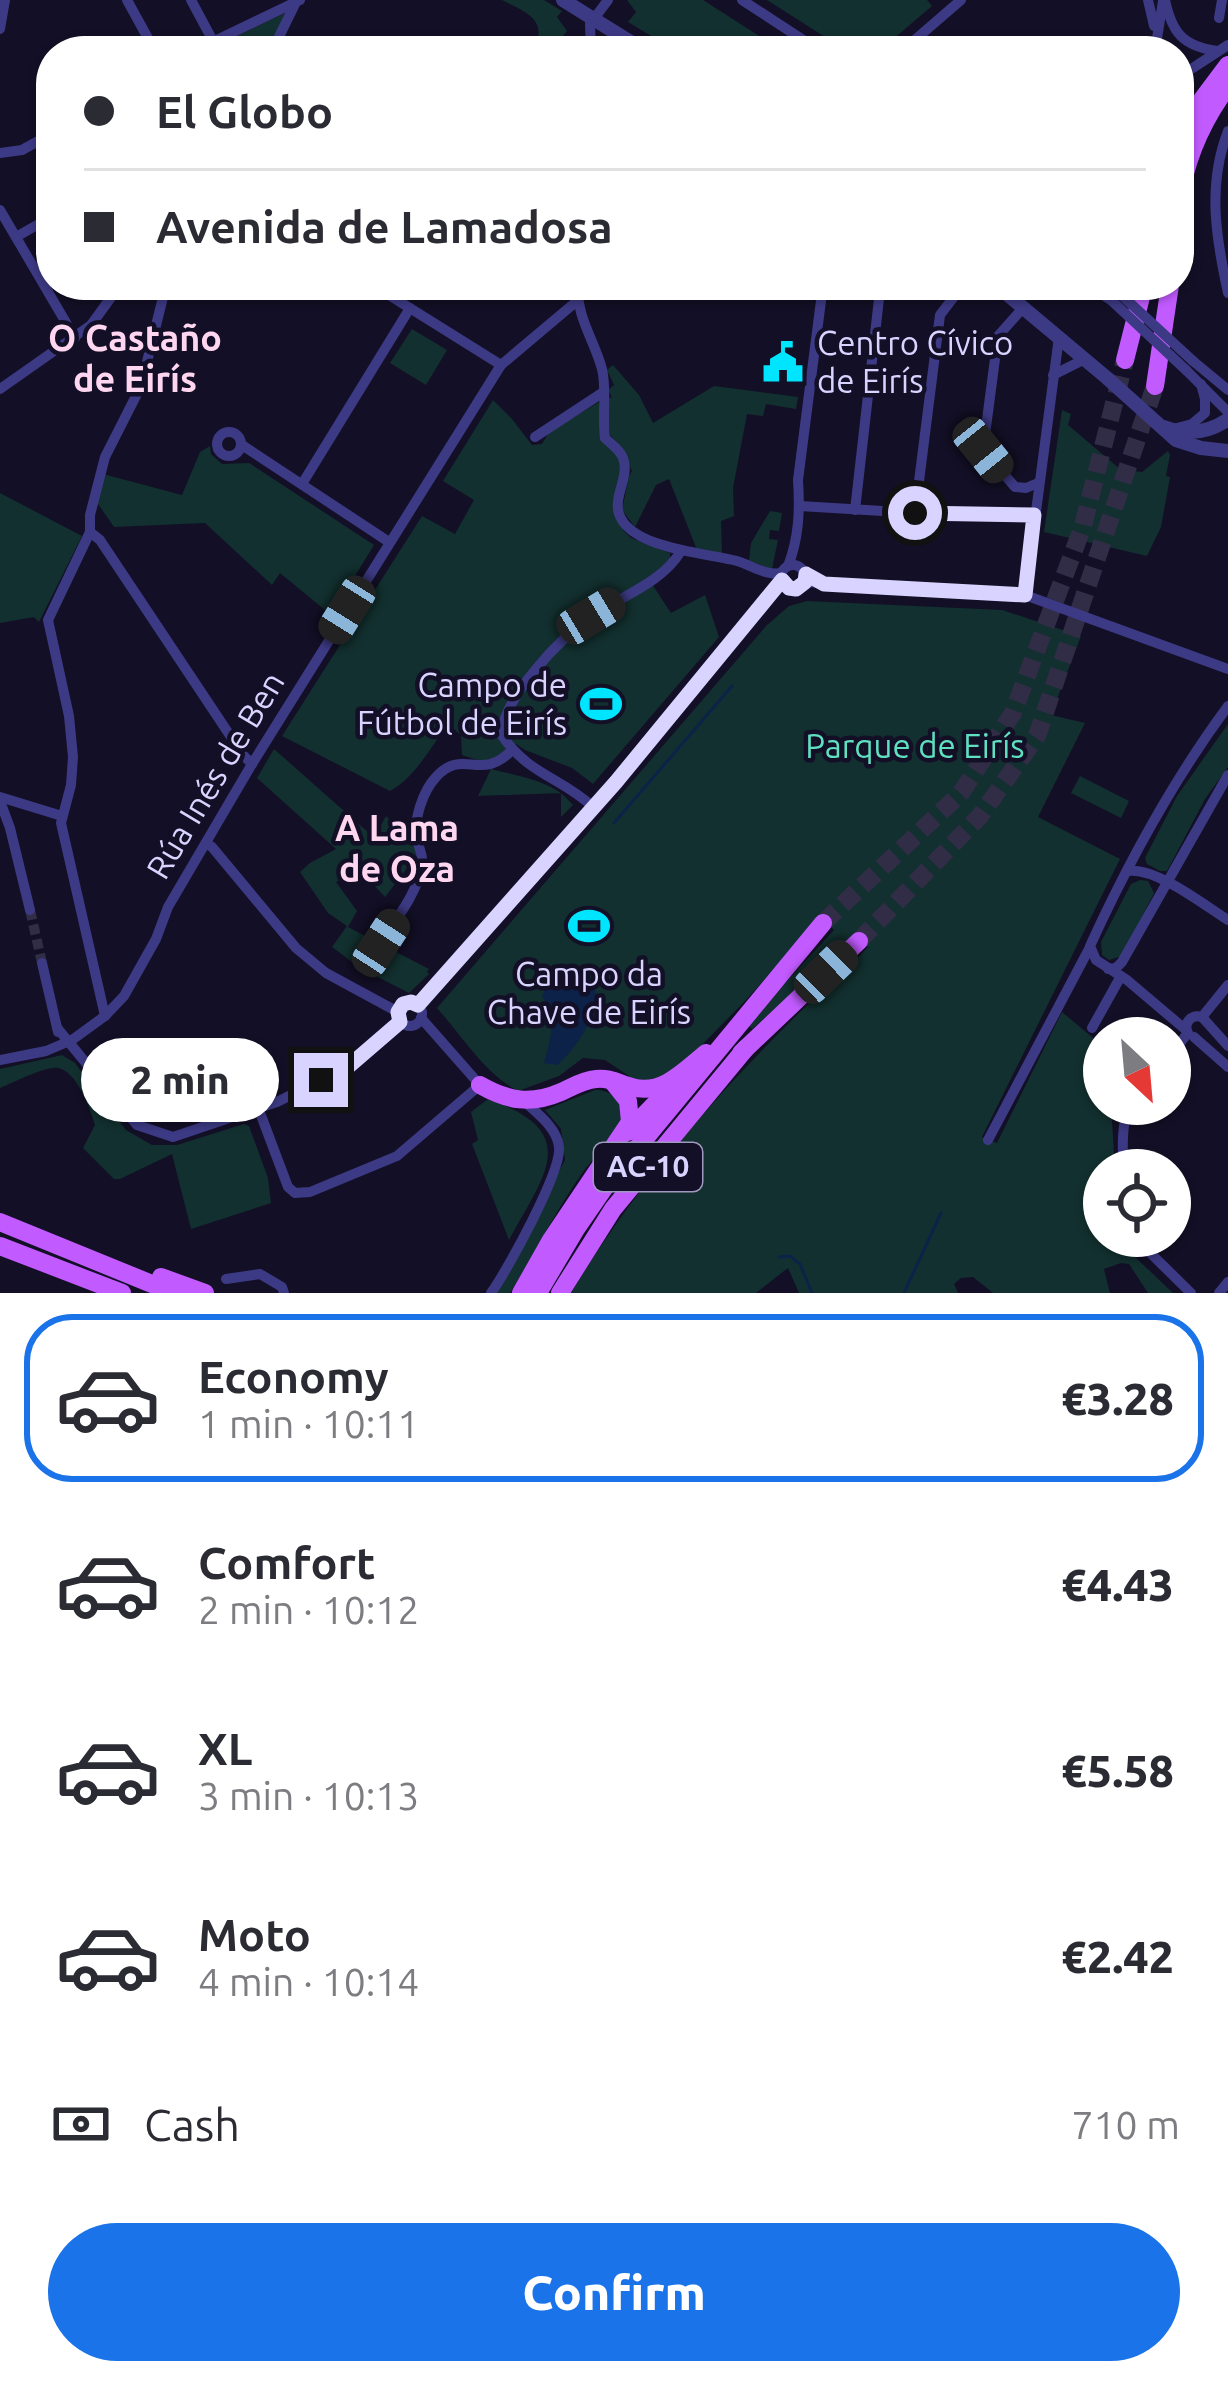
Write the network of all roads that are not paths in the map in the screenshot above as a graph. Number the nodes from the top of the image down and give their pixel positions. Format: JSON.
{"nodes":[{"id":1,"x":4,"y":0,"type":"edge"},
{"id":2,"x":127,"y":0,"type":"edge"},
{"id":3,"x":191,"y":0,"type":"edge"},
{"id":4,"x":563,"y":0,"type":"edge"},
{"id":5,"x":608,"y":0,"type":"edge"},
{"id":6,"x":742,"y":0,"type":"edge"},
{"id":7,"x":1148,"y":0,"type":"edge"},
{"id":8,"x":1164,"y":0,"type":"edge"},
{"id":9,"x":1222,"y":0,"type":"edge"},
{"id":10,"x":297,"y":1,"type":"edge"},
{"id":11,"x":952,"y":3,"type":"edge"},
{"id":12,"x":1219,"y":18,"type":"dead end"},
{"id":13,"x":594,"y":20,"type":"junction"},
{"id":14,"x":0,"y":29,"type":"edge"},
{"id":15,"x":146,"y":36,"type":"edge"},
{"id":16,"x":210,"y":36,"type":"edge"},
{"id":17,"x":224,"y":36,"type":"edge"},
{"id":18,"x":280,"y":36,"type":"edge"},
{"id":19,"x":590,"y":36,"type":"edge"},
{"id":20,"x":620,"y":36,"type":"edge"},
{"id":21,"x":797,"y":36,"type":"edge"},
{"id":22,"x":918,"y":36,"type":"edge"},
{"id":23,"x":1153,"y":36,"type":"edge"},
{"id":24,"x":1157,"y":36,"type":"edge"},
{"id":25,"x":1180,"y":36,"type":"edge"},
{"id":26,"x":1194,"y":45,"type":"edge"},
{"id":27,"x":1224,"y":54,"type":"edge"},
{"id":28,"x":1194,"y":69,"type":"edge"},
{"id":29,"x":1228,"y":86,"type":"edge"},
{"id":30,"x":1194,"y":111,"type":"edge"},
{"id":31,"x":1228,"y":131,"type":"edge"},
{"id":32,"x":36,"y":142,"type":"edge"},
{"id":33,"x":1194,"y":144,"type":"edge"},
{"id":34,"x":0,"y":153,"type":"edge"},
{"id":35,"x":0,"y":210,"type":"edge"},
{"id":36,"x":36,"y":226,"type":"edge"},
{"id":37,"x":16,"y":237,"type":"junction"},
{"id":38,"x":36,"y":271,"type":"edge"},
{"id":39,"x":1227,"y":287,"type":"edge"},
{"id":40,"x":53,"y":300,"type":"edge"},
{"id":41,"x":109,"y":300,"type":"edge"},
{"id":42,"x":162,"y":300,"type":"edge"},
{"id":43,"x":397,"y":300,"type":"edge"},
{"id":44,"x":817,"y":300,"type":"edge"},
{"id":45,"x":881,"y":300,"type":"edge"},
{"id":46,"x":951,"y":300,"type":"edge"},
{"id":47,"x":1014,"y":300,"type":"edge"},
{"id":48,"x":1121,"y":300,"type":"edge"},
{"id":49,"x":1140,"y":300,"type":"edge"},
{"id":50,"x":1168,"y":300,"type":"edge"},
{"id":51,"x":577,"y":301,"type":"joint"},
{"id":52,"x":410,"y":308,"type":"junction"},
{"id":53,"x":1023,"y":308,"type":"junction"},
{"id":54,"x":75,"y":338,"type":"junction"},
{"id":55,"x":1059,"y":338,"type":"junction"},
{"id":56,"x":1085,"y":359,"type":"junction"},
{"id":57,"x":1124,"y":360,"type":"tunnel mouth"},
{"id":58,"x":501,"y":365,"type":"junction"},
{"id":59,"x":1190,"y":366,"type":"junction"},
{"id":60,"x":1053,"y":375,"type":"junction"},
{"id":61,"x":1201,"y":384,"type":"junction"},
{"id":62,"x":1155,"y":386,"type":"tunnel mouth"},
{"id":63,"x":0,"y":389,"type":"edge"},
{"id":64,"x":1228,"y":390,"type":"edge"},
{"id":65,"x":602,"y":393,"type":"junction"},
{"id":66,"x":1228,"y":417,"type":"edge"},
{"id":67,"x":1150,"y":418,"type":"junction"},
{"id":68,"x":1168,"y":429,"type":"junction"},
{"id":69,"x":535,"y":437,"type":"dead end"},
{"id":70,"x":242,"y":445,"type":"dead end"},
{"id":71,"x":1228,"y":451,"type":"edge"},
{"id":72,"x":1038,"y":483,"type":"junction"},
{"id":73,"x":302,"y":484,"type":"junction"},
{"id":74,"x":800,"y":506,"type":"junction"},
{"id":75,"x":855,"y":510,"type":"junction"},
{"id":76,"x":915,"y":513,"type":"junction"},
{"id":77,"x":1034,"y":515,"type":"junction"},
{"id":78,"x":91,"y":532,"type":"junction"},
{"id":79,"x":389,"y":542,"type":"junction"},
{"id":80,"x":681,"y":550,"type":"junction"},
{"id":81,"x":793,"y":576,"type":"junction"},
{"id":82,"x":1025,"y":595,"type":"junction"},
{"id":83,"x":1228,"y":669,"type":"edge"},
{"id":84,"x":1228,"y":706,"type":"edge"},
{"id":85,"x":512,"y":750,"type":"junction"},
{"id":86,"x":252,"y":764,"type":"junction"},
{"id":87,"x":1226,"y":780,"type":"edge"},
{"id":88,"x":0,"y":799,"type":"edge"},
{"id":89,"x":593,"y":807,"type":"junction"},
{"id":90,"x":62,"y":816,"type":"junction"},
{"id":91,"x":206,"y":843,"type":"junction"},
{"id":92,"x":1128,"y":871,"type":"junction"},
{"id":93,"x":1166,"y":882,"type":"junction"},
{"id":94,"x":30,"y":910,"type":"tunnel mouth"},
{"id":95,"x":1228,"y":920,"type":"edge"},
{"id":96,"x":823,"y":923,"type":"tunnel mouth"},
{"id":97,"x":859,"y":940,"type":"tunnel mouth"},
{"id":98,"x":381,"y":943,"type":"dead end"},
{"id":99,"x":1090,"y":946,"type":"junction"},
{"id":100,"x":1096,"y":960,"type":"junction"},
{"id":101,"x":42,"y":963,"type":"tunnel mouth"},
{"id":102,"x":1079,"y":967,"type":"junction"},
{"id":103,"x":1108,"y":969,"type":"junction"},
{"id":104,"x":1121,"y":976,"type":"junction"},
{"id":105,"x":1228,"y":985,"type":"edge"},
{"id":106,"x":420,"y":1011,"type":"junction"},
{"id":107,"x":104,"y":1016,"type":"junction"},
{"id":108,"x":399,"y":1017,"type":"junction"},
{"id":109,"x":1098,"y":1017,"type":"edge"},
{"id":110,"x":1169,"y":1017,"type":"edge"},
{"id":111,"x":1191,"y":1018,"type":"edge"},
{"id":112,"x":740,"y":1022,"type":"junction"},
{"id":113,"x":1205,"y":1022,"type":"junction"},
{"id":114,"x":1191,"y":1034,"type":"edge"},
{"id":115,"x":1191,"y":1036,"type":"edge"},
{"id":116,"x":62,"y":1045,"type":"junction"},
{"id":117,"x":1228,"y":1046,"type":"edge"},
{"id":118,"x":746,"y":1048,"type":"junction"},
{"id":119,"x":710,"y":1050,"type":"junction"},
{"id":120,"x":0,"y":1060,"type":"edge"},
{"id":121,"x":1228,"y":1067,"type":"edge"},
{"id":122,"x":612,"y":1081,"type":"junction"},
{"id":123,"x":480,"y":1084,"type":"junction"},
{"id":124,"x":525,"y":1102,"type":"junction"},
{"id":125,"x":259,"y":1110,"type":"junction"},
{"id":126,"x":988,"y":1140,"type":"dead end"},
{"id":127,"x":645,"y":1141,"type":"junction"},
{"id":128,"x":592,"y":1177,"type":"junction"},
{"id":129,"x":0,"y":1222,"type":"edge"},
{"id":130,"x":0,"y":1246,"type":"edge"},
{"id":131,"x":1154,"y":1257,"type":"edge"},
{"id":132,"x":98,"y":1263,"type":"junction"},
{"id":133,"x":46,"y":1265,"type":"junction"},
{"id":134,"x":226,"y":1279,"type":"dead end"},
{"id":135,"x":1228,"y":1282,"type":"edge"},
{"id":136,"x":543,"y":1284,"type":"edge"},
{"id":137,"x":109,"y":1293,"type":"edge"},
{"id":138,"x":122,"y":1293,"type":"edge"},
{"id":139,"x":174,"y":1293,"type":"edge"},
{"id":140,"x":205,"y":1293,"type":"edge"},
{"id":141,"x":284,"y":1293,"type":"edge"},
{"id":142,"x":491,"y":1293,"type":"edge"},
{"id":143,"x":520,"y":1293,"type":"edge"},
{"id":144,"x":560,"y":1293,"type":"edge"},
{"id":145,"x":1191,"y":1293,"type":"edge"},
{"id":146,"x":1219,"y":1293,"type":"edge"}],
"edges":[{"from":1,"to":14,"type":"street"},
{"from":2,"to":15,"type":"street"},
{"from":3,"to":16,"type":"street"},
{"from":4,"to":13,"type":"street"},
{"from":5,"to":13,"type":"street"},
{"from":6,"to":21,"type":"street"},
{"from":7,"to":23,"type":"street"},
{"from":8,"to":24,"type":"street"},
{"from":8,"to":25,"type":"street"},
{"from":9,"to":12,"type":"street"},
{"from":10,"to":17,"type":"street"},
{"from":10,"to":18,"type":"street"},
{"from":11,"to":22,"type":"street"},
{"from":13,"to":19,"type":"street"},
{"from":13,"to":20,"type":"street"},
{"from":26,"to":27,"type":"street"},
{"from":27,"to":28,"type":"street"},
{"from":27,"to":30,"type":"main road"},
{"from":29,"to":33,"type":"main road"},
{"from":31,"to":39,"type":"street"},
{"from":32,"to":34,"type":"street"},
{"from":35,"to":37,"type":"street"},
{"from":36,"to":37,"type":"street"},
{"from":37,"to":38,"type":"street"},
{"from":40,"to":54,"type":"street"},
{"from":41,"to":54,"type":"street"},
{"from":42,"to":78,"type":"street"},
{"from":43,"to":52,"type":"street"},
{"from":44,"to":74,"type":"street"},
{"from":45,"to":75,"type":"street"},
{"from":46,"to":76,"type":"street"},
{"from":47,"to":53,"type":"street"},
{"from":48,"to":59,"type":"street","bridge":true},
{"from":49,"to":57,"type":"main road"},
{"from":50,"to":62,"type":"main road"},
{"from":51,"to":58,"type":"street","name":"Rúa Inés de Ben"},
{"from":51,"to":65,"type":"street"},
{"from":52,"to":58,"type":"street"},
{"from":52,"to":73,"type":"street"},
{"from":53,"to":55,"type":"street"},
{"from":53,"to":72,"type":"street"},
{"from":54,"to":63,"type":"street"},
{"from":55,"to":56,"type":"street"},
{"from":55,"to":60,"type":"street"},
{"from":56,"to":60,"type":"street"},
{"from":56,"to":67,"type":"street"},
{"from":58,"to":79,"type":"street","name":"Rúa Inés de Ben"},
{"from":59,"to":61,"type":"street"},
{"from":59,"to":64,"type":"street"},
{"from":60,"to":72,"type":"street"},
{"from":61,"to":66,"type":"street"},
{"from":61,"to":68,"type":"street"},
{"from":65,"to":69,"type":"street"},
{"from":65,"to":80,"type":"street"},
{"from":66,"to":68,"type":"street"},
{"from":67,"to":68,"type":"street"},
{"from":67,"to":71,"type":"street"},
{"from":70,"to":73,"type":"street"},
{"from":72,"to":77,"type":"street"},
{"from":73,"to":79,"type":"street"},
{"from":74,"to":75,"type":"street"},
{"from":74,"to":81,"type":"street"},
{"from":75,"to":76,"type":"street"},
{"from":76,"to":77,"type":"street"},
{"from":77,"to":82,"type":"street"},
{"from":78,"to":86,"type":"street"},
{"from":78,"to":90,"type":"street"},
{"from":79,"to":86,"type":"street","name":"Rúa Inés de Ben"},
{"from":80,"to":81,"type":"street"},
{"from":80,"to":85,"type":"street"},
{"from":81,"to":82,"type":"street"},
{"from":81,"to":89,"type":"street"},
{"from":82,"to":83,"type":"street"},
{"from":84,"to":92,"type":"street"},
{"from":85,"to":89,"type":"street"},
{"from":85,"to":98,"type":"street"},
{"from":86,"to":91,"type":"street","name":"Rúa Inés de Ben"},
{"from":87,"to":93,"type":"street"},
{"from":88,"to":90,"type":"street"},
{"from":88,"to":94,"type":"street"},
{"from":89,"to":106,"type":"street"},
{"from":90,"to":107,"type":"street"},
{"from":91,"to":107,"type":"street","name":"Rúa Inés de Ben"},
{"from":91,"to":108,"type":"street"},
{"from":92,"to":93,"type":"street"},
{"from":92,"to":99,"type":"street"},
{"from":93,"to":95,"type":"street"},
{"from":93,"to":103,"type":"street"},
{"from":96,"to":112,"type":"main road","number":"AC-10"},
{"from":97,"to":118,"type":"main road","number":"AC-10"},
{"from":99,"to":100,"type":"street"},
{"from":99,"to":102,"type":"street"},
{"from":100,"to":102,"type":"street"},
{"from":100,"to":103,"type":"street"},
{"from":101,"to":116,"type":"street"},
{"from":102,"to":126,"type":"street"},
{"from":103,"to":104,"type":"street"},
{"from":104,"to":109,"type":"street"},
{"from":104,"to":110,"type":"street"},
{"from":105,"to":113,"type":"street"},
{"from":106,"to":108,"type":"street"},
{"from":106,"to":108,"type":"street"},
{"from":106,"to":123,"type":"street"},
{"from":107,"to":116,"type":"street","name":"Rúa Inés de Ben"},
{"from":108,"to":125,"type":"street"},
{"from":111,"to":113,"type":"street"},
{"from":112,"to":119,"type":"main road","number":"AC-10"},
{"from":112,"to":127,"type":"main road","number":"AC-10"},
{"from":113,"to":114,"type":"street"},
{"from":113,"to":117,"type":"street"},
{"from":115,"to":121,"type":"street"},
{"from":116,"to":120,"type":"street"},
{"from":116,"to":125,"type":"street"},
{"from":118,"to":127,"type":"main road","number":"AC-10"},
{"from":118,"to":144,"type":"main road","number":"AC-10"},
{"from":119,"to":122,"type":"main road"},
{"from":119,"to":128,"type":"main road","number":"AC-10"},
{"from":122,"to":124,"type":"main road"},
{"from":122,"to":128,"type":"main road"},
{"from":123,"to":124,"type":"main road"},
{"from":123,"to":125,"type":"street"},
{"from":124,"to":142,"type":"street"},
{"from":127,"to":136,"type":"main road","number":"AC-10"},
{"from":128,"to":143,"type":"main road","number":"AC-10"},
{"from":129,"to":132,"type":"main road"},
{"from":130,"to":133,"type":"main road"},
{"from":131,"to":145,"type":"street"},
{"from":132,"to":139,"type":"main road"},
{"from":132,"to":140,"type":"main road"},
{"from":133,"to":137,"type":"main road"},
{"from":133,"to":138,"type":"main road"},
{"from":134,"to":141,"type":"street"},
{"from":135,"to":146,"type":"street"}]}
